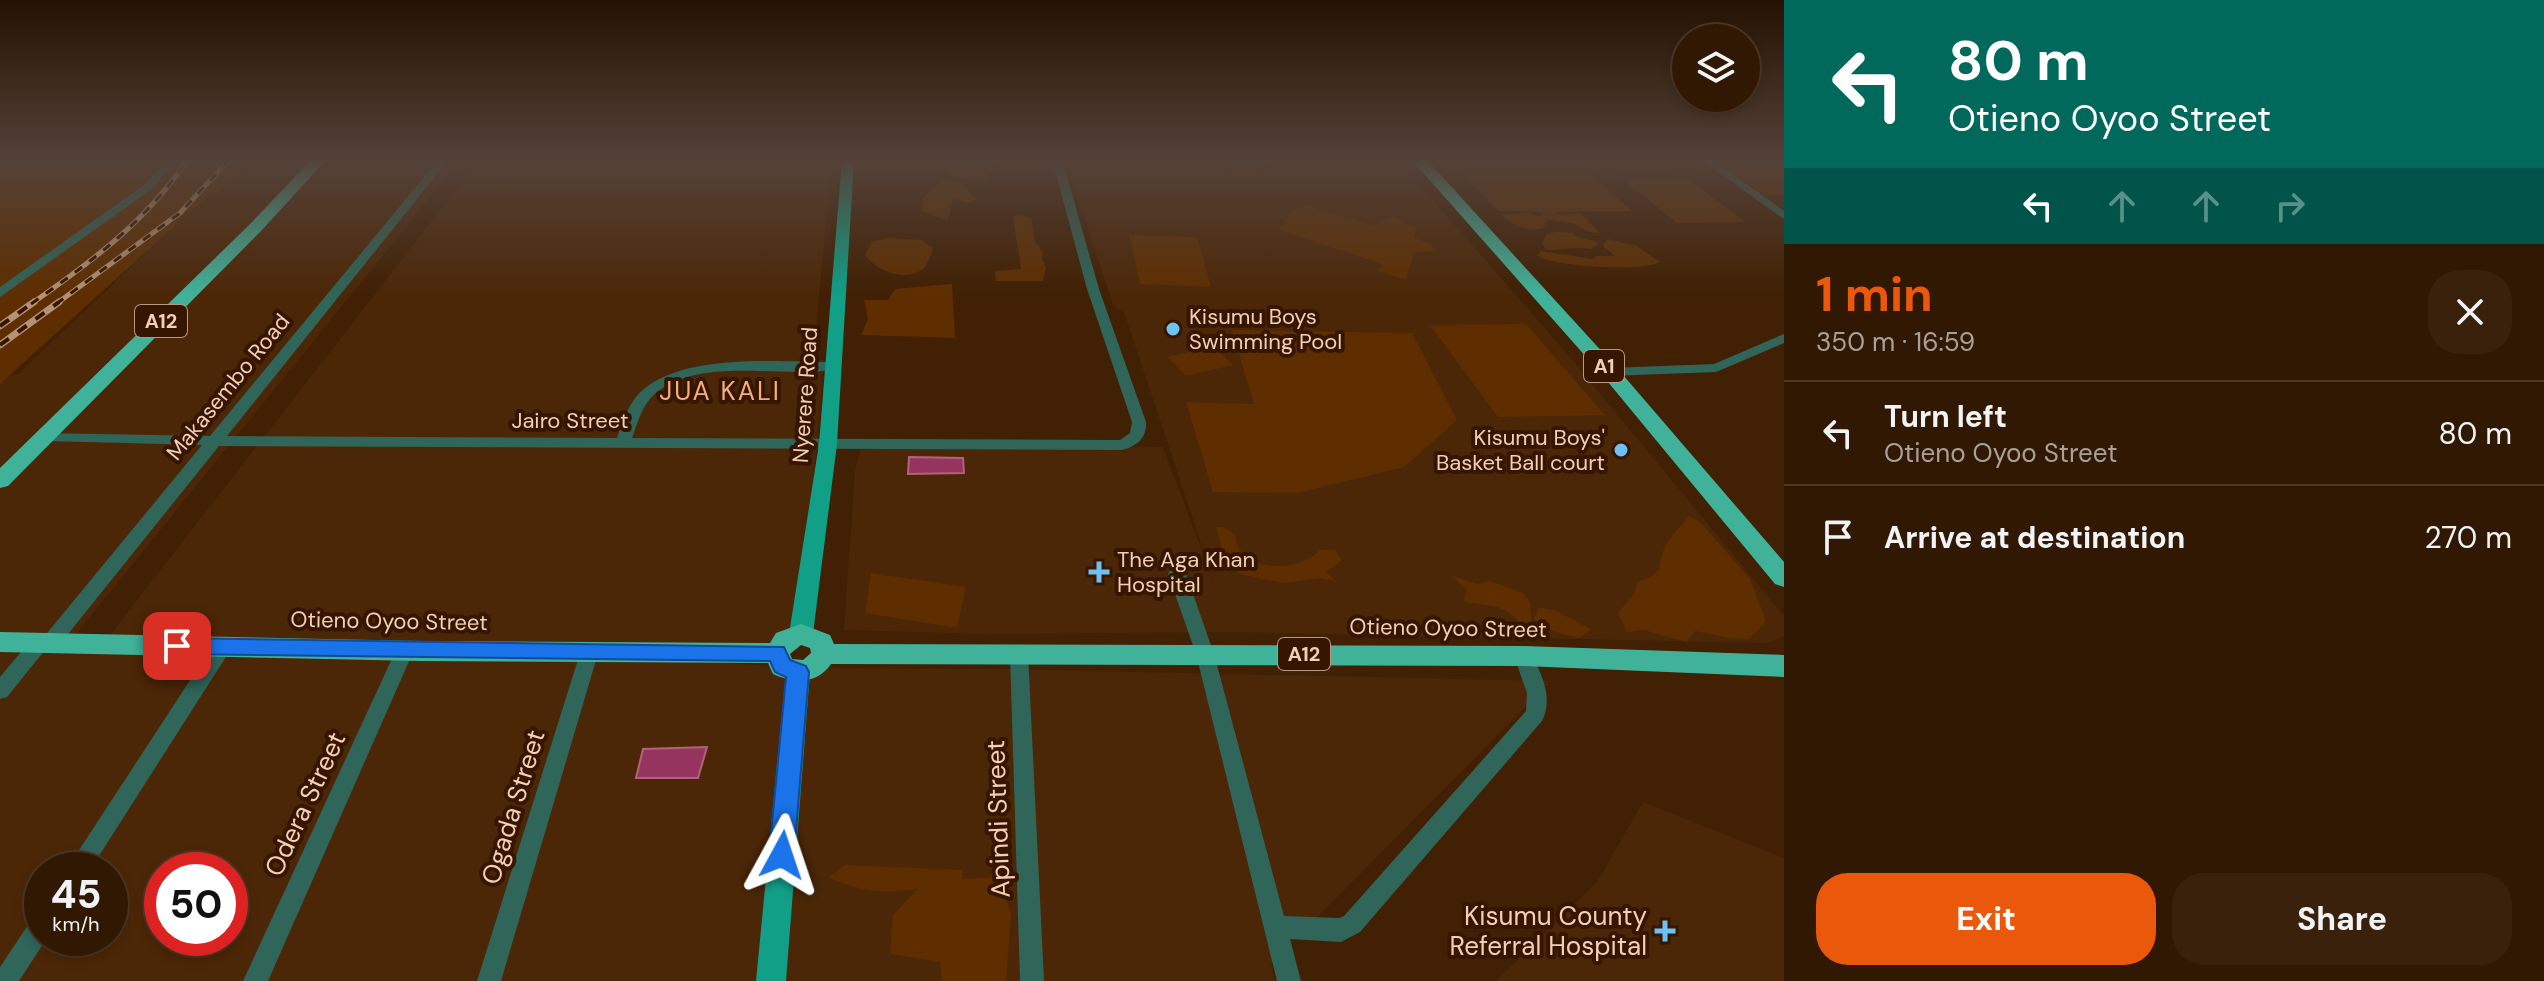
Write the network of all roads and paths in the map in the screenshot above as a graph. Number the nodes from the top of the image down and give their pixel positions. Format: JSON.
{"nodes":[{"id":1,"x":123,"y":205,"type":"edge"},
{"id":2,"x":277,"y":205,"type":"edge"},
{"id":3,"x":407,"y":205,"type":"edge"},
{"id":4,"x":844,"y":205,"type":"edge"},
{"id":5,"x":1070,"y":205,"type":"edge"},
{"id":6,"x":1461,"y":205,"type":"edge"},
{"id":7,"x":1467,"y":205,"type":"edge"},
{"id":8,"x":0,"y":293,"type":"edge"},
{"id":9,"x":1784,"y":338,"type":"edge"},
{"id":10,"x":832,"y":366,"type":"junction"},
{"id":11,"x":1616,"y":372,"type":"junction"},
{"id":12,"x":46,"y":436,"type":"junction"},
{"id":13,"x":215,"y":441,"type":"junction"},
{"id":14,"x":623,"y":441,"type":"junction"},
{"id":15,"x":828,"y":444,"type":"junction"},
{"id":16,"x":1691,"y":460,"type":"junction"},
{"id":17,"x":0,"y":481,"type":"edge"},
{"id":18,"x":1784,"y":562,"type":"edge"},
{"id":19,"x":1177,"y":574,"type":"dead end"},
{"id":20,"x":1784,"y":578,"type":"edge"},
{"id":21,"x":801,"y":634,"type":"junction"},
{"id":22,"x":0,"y":642,"type":"edge"},
{"id":23,"x":44,"y":644,"type":"junction"},
{"id":24,"x":222,"y":647,"type":"junction"},
{"id":25,"x":405,"y":650,"type":"junction"},
{"id":26,"x":590,"y":650,"type":"junction"},
{"id":27,"x":777,"y":653,"type":"junction"},
{"id":28,"x":824,"y":654,"type":"junction"},
{"id":29,"x":1019,"y":654,"type":"junction"},
{"id":30,"x":1205,"y":654,"type":"junction"},
{"id":31,"x":1523,"y":656,"type":"junction"},
{"id":32,"x":1784,"y":666,"type":"edge"},
{"id":33,"x":798,"y":672,"type":"junction"},
{"id":34,"x":0,"y":691,"type":"edge"},
{"id":35,"x":89,"y":852,"type":"edge"},
{"id":36,"x":1275,"y":927,"type":"junction"},
{"id":37,"x":24,"y":952,"type":"edge"},
{"id":38,"x":5,"y":981,"type":"edge"},
{"id":39,"x":255,"y":981,"type":"edge"},
{"id":40,"x":489,"y":981,"type":"edge"},
{"id":41,"x":771,"y":981,"type":"edge"},
{"id":42,"x":1032,"y":981,"type":"edge"},
{"id":43,"x":1289,"y":981,"type":"edge"}],
"edges":[{"from":1,"to":8,"type":"street"},
{"from":2,"to":12,"type":"highway","number":"A12"},
{"from":3,"to":13,"type":"street","name":"Makasembo Road"},
{"from":4,"to":10,"type":"main road","name":"Nyerere Road"},
{"from":5,"to":15,"type":"street","name":"Jairo Street"},
{"from":6,"to":11,"type":"highway","number":"A1"},
{"from":7,"to":11,"type":"highway","number":"A1"},
{"from":9,"to":11,"type":"street"},
{"from":10,"to":14,"type":"street"},
{"from":10,"to":15,"type":"main road","name":"Nyerere Road"},
{"from":11,"to":16,"type":"highway","number":"A1"},
{"from":12,"to":13,"type":"street","name":"Jairo Street"},
{"from":12,"to":17,"type":"highway","number":"A12"},
{"from":13,"to":14,"type":"street","name":"Jairo Street"},
{"from":13,"to":23,"type":"street","name":"Makasembo Road"},
{"from":14,"to":15,"type":"street","name":"Jairo Street"},
{"from":15,"to":21,"type":"main road","name":"Nyerere Road"},
{"from":16,"to":18,"type":"highway","number":"A1"},
{"from":16,"to":20,"type":"highway","number":"A1"},
{"from":19,"to":30,"type":"street"},
{"from":21,"to":27,"type":"highway"},
{"from":21,"to":28,"type":"highway"},
{"from":22,"to":23,"type":"highway","name":"Otieno Oyoo Street"},
{"from":23,"to":24,"type":"highway","name":"Otieno Oyoo Street"},
{"from":23,"to":34,"type":"street","name":"Makasembo Road"},
{"from":24,"to":25,"type":"highway","name":"Otieno Oyoo Street"},
{"from":24,"to":35,"type":"street"},
{"from":25,"to":26,"type":"highway","name":"Otieno Oyoo Street"},
{"from":25,"to":39,"type":"street","name":"Odera Street"},
{"from":26,"to":27,"type":"highway","name":"Otieno Oyoo Street"},
{"from":26,"to":40,"type":"street","name":"Ogada Street"},
{"from":27,"to":33,"type":"highway"},
{"from":28,"to":29,"type":"highway","name":"Otieno Oyoo Street","number":"A12"},
{"from":28,"to":33,"type":"highway"},
{"from":29,"to":30,"type":"highway","name":"Otieno Oyoo Street","number":"A12"},
{"from":29,"to":42,"type":"street","name":"Apindi Street"},
{"from":30,"to":31,"type":"highway","name":"Otieno Oyoo Street","number":"A12"},
{"from":30,"to":36,"type":"street"},
{"from":31,"to":32,"type":"highway","name":"Otieno Oyoo Street","number":"A12"},
{"from":31,"to":36,"type":"street"},
{"from":33,"to":41,"type":"main road"},
{"from":36,"to":43,"type":"street"},
{"from":37,"to":38,"type":"street"}]}
